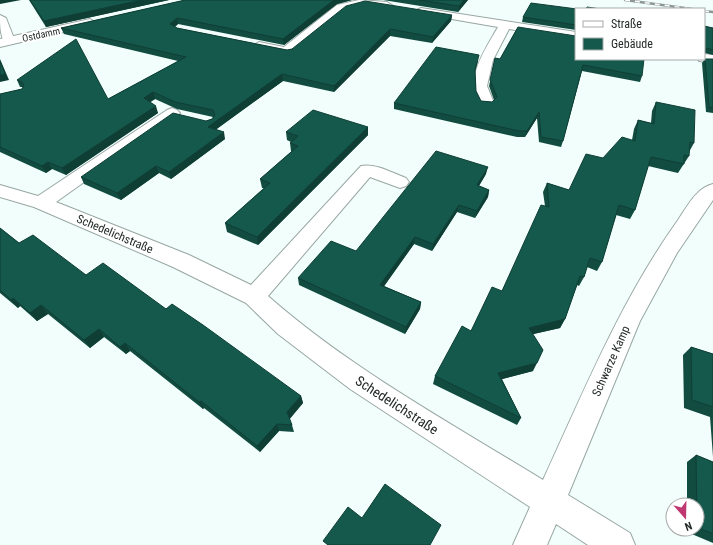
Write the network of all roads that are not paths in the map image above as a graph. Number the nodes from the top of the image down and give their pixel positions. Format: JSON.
{"nodes":[{"id":1,"x":0,"y":18,"type":"edge"},
{"id":2,"x":98,"y":22,"type":"edge"},
{"id":3,"x":505,"y":26,"type":"junction"},
{"id":4,"x":575,"y":36,"type":"edge"},
{"id":5,"x":5,"y":42,"type":"edge"},
{"id":6,"x":245,"y":44,"type":"edge"},
{"id":7,"x":486,"y":103,"type":"edge"},
{"id":8,"x":156,"y":105,"type":"edge"},
{"id":9,"x":400,"y":182,"type":"dead end"},
{"id":10,"x":713,"y":190,"type":"edge"},
{"id":11,"x":0,"y":191,"type":"edge"},
{"id":12,"x":41,"y":203,"type":"junction"},
{"id":13,"x":254,"y":297,"type":"junction"},
{"id":14,"x":549,"y":501,"type":"junction"},
{"id":15,"x":530,"y":545,"type":"edge"},
{"id":16,"x":618,"y":545,"type":"edge"}],
"edges":[{"from":1,"to":5,"type":"street","name":"Ostdamm"},
{"from":2,"to":5,"type":"street","name":"Ostdamm"},
{"from":3,"to":4,"type":"street"},
{"from":3,"to":6,"type":"street"},
{"from":3,"to":7,"type":"street"},
{"from":8,"to":12,"type":"street"},
{"from":9,"to":13,"type":"street"},
{"from":10,"to":14,"type":"street","name":"Schwarze Kamp"},
{"from":11,"to":12,"type":"street","name":"Schedelichstraße"},
{"from":12,"to":13,"type":"street","name":"Schedelichstraße"},
{"from":13,"to":14,"type":"street","name":"Schedelichstraße"},
{"from":14,"to":15,"type":"street","name":"Schwarze Kamp"},
{"from":14,"to":16,"type":"street","name":"Schedelichstraße"}]}
